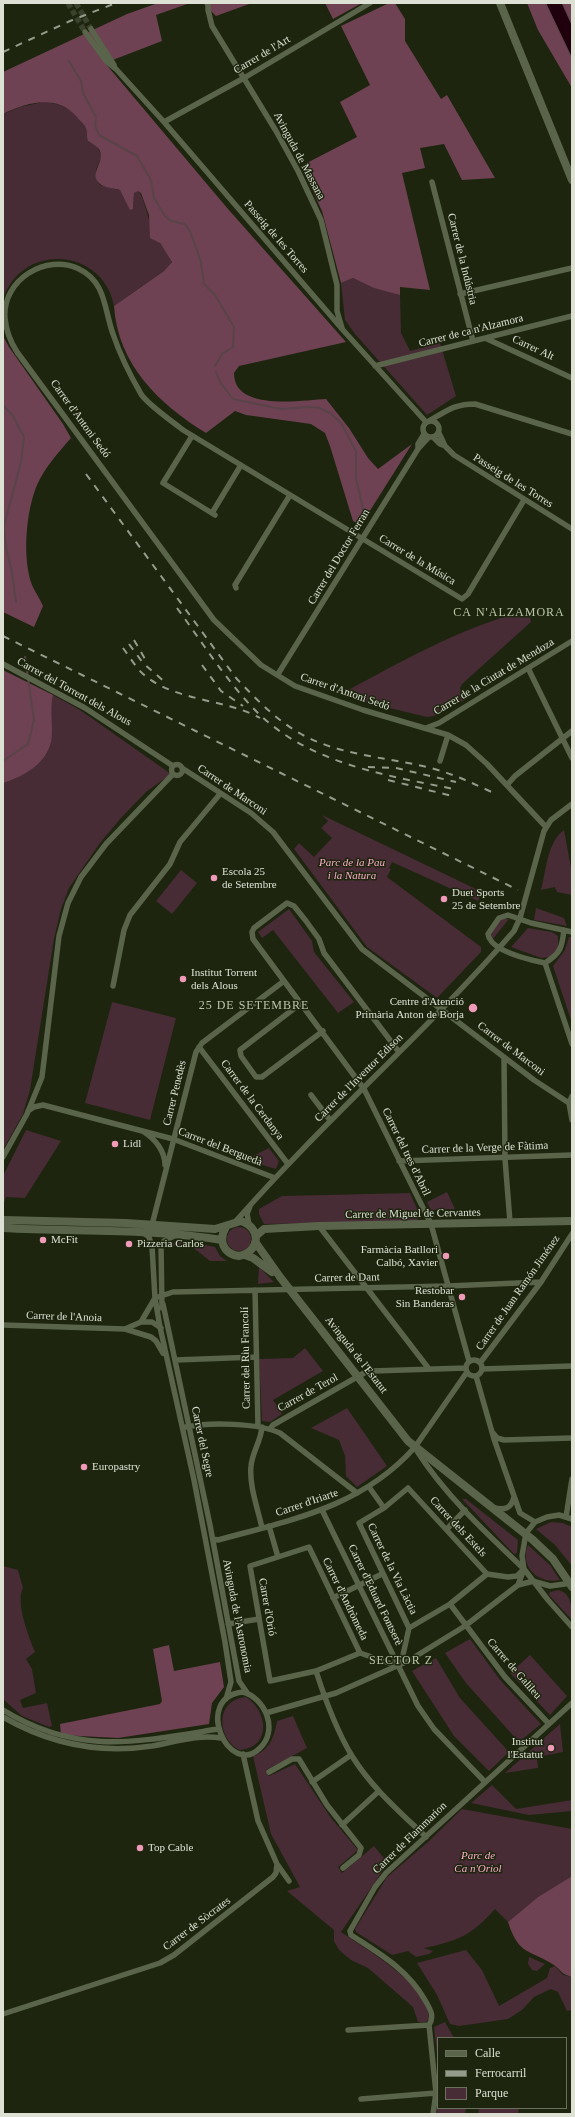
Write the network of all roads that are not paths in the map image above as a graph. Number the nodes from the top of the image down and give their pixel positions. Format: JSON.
{"nodes":[{"id":1,"x":208,"y":3,"type":"edge"},
{"id":2,"x":370,"y":3,"type":"edge"},
{"id":3,"x":500,"y":3,"type":"edge"},
{"id":4,"x":88,"y":31,"type":"tunnel mouth"},
{"id":5,"x":244,"y":78,"type":"junction"},
{"id":6,"x":164,"y":122,"type":"junction"},
{"id":7,"x":572,"y":180,"type":"edge"},
{"id":8,"x":432,"y":182,"type":"dead end"},
{"id":9,"x":572,"y":268,"type":"edge"},
{"id":10,"x":460,"y":294,"type":"junction"},
{"id":11,"x":572,"y":316,"type":"edge"},
{"id":12,"x":343,"y":330,"type":"junction"},
{"id":13,"x":484,"y":338,"type":"junction"},
{"id":14,"x":473,"y":340,"type":"junction"},
{"id":15,"x":375,"y":366,"type":"junction"},
{"id":16,"x":572,"y":378,"type":"edge"},
{"id":17,"x":440,"y":414,"type":"junction"},
{"id":18,"x":425,"y":422,"type":"junction"},
{"id":19,"x":438,"y":424,"type":"junction"},
{"id":20,"x":439,"y":433,"type":"junction"},
{"id":21,"x":572,"y":434,"type":"edge"},
{"id":22,"x":192,"y":436,"type":"junction"},
{"id":23,"x":428,"y":436,"type":"junction"},
{"id":24,"x":445,"y":446,"type":"junction"},
{"id":25,"x":242,"y":465,"type":"junction"},
{"id":26,"x":290,"y":495,"type":"junction"},
{"id":27,"x":524,"y":500,"type":"junction"},
{"id":28,"x":572,"y":529,"type":"edge"},
{"id":29,"x":362,"y":538,"type":"junction"},
{"id":30,"x":236,"y":588,"type":"dead end"},
{"id":31,"x":572,"y":641,"type":"edge"},
{"id":32,"x":5,"y":665,"type":"edge"},
{"id":33,"x":528,"y":668,"type":"junction"},
{"id":34,"x":278,"y":674,"type":"junction"},
{"id":35,"x":426,"y":728,"type":"junction"},
{"id":36,"x":572,"y":731,"type":"edge"},
{"id":37,"x":448,"y":735,"type":"junction"},
{"id":38,"x":562,"y":738,"type":"junction"},
{"id":39,"x":572,"y":758,"type":"edge"},
{"id":40,"x":440,"y":761,"type":"dead end"},
{"id":41,"x":173,"y":766,"type":"junction"},
{"id":42,"x":182,"y":768,"type":"junction"},
{"id":43,"x":173,"y":774,"type":"junction"},
{"id":44,"x":507,"y":785,"type":"junction"},
{"id":45,"x":220,"y":794,"type":"junction"},
{"id":46,"x":572,"y":804,"type":"edge"},
{"id":47,"x":546,"y":827,"type":"junction"},
{"id":48,"x":520,"y":918,"type":"junction"},
{"id":49,"x":564,"y":930,"type":"junction"},
{"id":50,"x":572,"y":932,"type":"edge"},
{"id":51,"x":498,"y":947,"type":"junction"},
{"id":52,"x":545,"y":963,"type":"junction"},
{"id":53,"x":284,"y":981,"type":"junction"},
{"id":54,"x":113,"y":986,"type":"dead end"},
{"id":55,"x":300,"y":1004,"type":"junction"},
{"id":56,"x":441,"y":1007,"type":"junction"},
{"id":57,"x":323,"y":1032,"type":"junction"},
{"id":58,"x":572,"y":1044,"type":"edge"},
{"id":59,"x":199,"y":1047,"type":"junction"},
{"id":60,"x":399,"y":1052,"type":"junction"},
{"id":61,"x":504,"y":1057,"type":"junction"},
{"id":62,"x":364,"y":1089,"type":"junction"},
{"id":63,"x":311,"y":1095,"type":"dead end"},
{"id":64,"x":572,"y":1096,"type":"edge"},
{"id":65,"x":569,"y":1103,"type":"junction"},
{"id":66,"x":28,"y":1111,"type":"junction"},
{"id":67,"x":330,"y":1120,"type":"junction"},
{"id":68,"x":572,"y":1120,"type":"edge"},
{"id":69,"x":140,"y":1130,"type":"junction"},
{"id":70,"x":174,"y":1139,"type":"junction"},
{"id":71,"x":572,"y":1155,"type":"edge"},
{"id":72,"x":3,"y":1157,"type":"edge"},
{"id":73,"x":506,"y":1158,"type":"junction"},
{"id":74,"x":399,"y":1161,"type":"junction"},
{"id":75,"x":288,"y":1164,"type":"junction"},
{"id":76,"x":164,"y":1174,"type":"junction"},
{"id":77,"x":275,"y":1178,"type":"junction"},
{"id":78,"x":251,"y":1204,"type":"junction"},
{"id":79,"x":3,"y":1220,"type":"edge"},
{"id":80,"x":572,"y":1221,"type":"edge"},
{"id":81,"x":235,"y":1222,"type":"junction"},
{"id":82,"x":510,"y":1222,"type":"junction"},
{"id":83,"x":248,"y":1224,"type":"junction"},
{"id":84,"x":431,"y":1224,"type":"junction"},
{"id":85,"x":152,"y":1225,"type":"junction"},
{"id":86,"x":319,"y":1226,"type":"junction"},
{"id":87,"x":226,"y":1227,"type":"junction"},
{"id":88,"x":3,"y":1228,"type":"edge"},
{"id":89,"x":144,"y":1233,"type":"junction"},
{"id":90,"x":572,"y":1234,"type":"edge"},
{"id":91,"x":180,"y":1235,"type":"junction"},
{"id":92,"x":256,"y":1239,"type":"junction"},
{"id":93,"x":222,"y":1240,"type":"junction"},
{"id":94,"x":245,"y":1255,"type":"junction"},
{"id":95,"x":280,"y":1277,"type":"junction"},
{"id":96,"x":541,"y":1282,"type":"junction"},
{"id":97,"x":448,"y":1286,"type":"junction"},
{"id":98,"x":365,"y":1287,"type":"junction"},
{"id":99,"x":289,"y":1288,"type":"junction"},
{"id":100,"x":255,"y":1290,"type":"junction"},
{"id":101,"x":163,"y":1296,"type":"junction"},
{"id":102,"x":155,"y":1298,"type":"junction"},
{"id":103,"x":163,"y":1304,"type":"junction"},
{"id":104,"x":141,"y":1322,"type":"junction"},
{"id":105,"x":3,"y":1325,"type":"edge"},
{"id":106,"x":160,"y":1327,"type":"junction"},
{"id":107,"x":125,"y":1329,"type":"junction"},
{"id":108,"x":146,"y":1334,"type":"junction"},
{"id":109,"x":172,"y":1349,"type":"junction"},
{"id":110,"x":256,"y":1357,"type":"junction"},
{"id":111,"x":175,"y":1360,"type":"junction"},
{"id":112,"x":470,"y":1361,"type":"junction"},
{"id":113,"x":167,"y":1363,"type":"junction"},
{"id":114,"x":480,"y":1363,"type":"junction"},
{"id":115,"x":572,"y":1366,"type":"edge"},
{"id":116,"x":429,"y":1369,"type":"junction"},
{"id":117,"x":482,"y":1369,"type":"junction"},
{"id":118,"x":466,"y":1370,"type":"junction"},
{"id":119,"x":476,"y":1376,"type":"junction"},
{"id":120,"x":358,"y":1377,"type":"junction"},
{"id":121,"x":188,"y":1426,"type":"junction"},
{"id":122,"x":182,"y":1427,"type":"junction"},
{"id":123,"x":260,"y":1427,"type":"junction"},
{"id":124,"x":270,"y":1429,"type":"junction"},
{"id":125,"x":492,"y":1433,"type":"junction"},
{"id":126,"x":572,"y":1438,"type":"edge"},
{"id":127,"x":504,"y":1440,"type":"junction"},
{"id":128,"x":415,"y":1447,"type":"junction"},
{"id":129,"x":500,"y":1455,"type":"junction"},
{"id":130,"x":572,"y":1479,"type":"edge"},
{"id":131,"x":369,"y":1487,"type":"junction"},
{"id":132,"x":357,"y":1493,"type":"junction"},
{"id":133,"x":515,"y":1499,"type":"junction"},
{"id":134,"x":384,"y":1508,"type":"junction"},
{"id":135,"x":494,"y":1508,"type":"junction"},
{"id":136,"x":322,"y":1510,"type":"junction"},
{"id":137,"x":465,"y":1510,"type":"junction"},
{"id":138,"x":569,"y":1518,"type":"edge"},
{"id":139,"x":536,"y":1522,"type":"junction"},
{"id":140,"x":269,"y":1526,"type":"junction"},
{"id":141,"x":262,"y":1528,"type":"junction"},
{"id":142,"x":447,"y":1529,"type":"junction"},
{"id":143,"x":526,"y":1534,"type":"junction"},
{"id":144,"x":213,"y":1539,"type":"junction"},
{"id":145,"x":207,"y":1551,"type":"joint"},
{"id":146,"x":278,"y":1557,"type":"junction"},
{"id":147,"x":524,"y":1569,"type":"junction"},
{"id":148,"x":382,"y":1574,"type":"junction"},
{"id":149,"x":487,"y":1574,"type":"junction"},
{"id":150,"x":534,"y":1581,"type":"junction"},
{"id":151,"x":518,"y":1585,"type":"junction"},
{"id":152,"x":571,"y":1585,"type":"edge"},
{"id":153,"x":358,"y":1586,"type":"junction"},
{"id":154,"x":334,"y":1598,"type":"junction"},
{"id":155,"x":450,"y":1604,"type":"junction"},
{"id":156,"x":259,"y":1619,"type":"junction"},
{"id":157,"x":228,"y":1624,"type":"junction"},
{"id":158,"x":465,"y":1626,"type":"junction"},
{"id":159,"x":572,"y":1627,"type":"edge"},
{"id":160,"x":408,"y":1631,"type":"junction"},
{"id":161,"x":360,"y":1652,"type":"junction"},
{"id":162,"x":398,"y":1666,"type":"junction"},
{"id":163,"x":316,"y":1671,"type":"junction"},
{"id":164,"x":248,"y":1694,"type":"junction"},
{"id":165,"x":325,"y":1697,"type":"junction"},
{"id":166,"x":226,"y":1699,"type":"junction"},
{"id":167,"x":572,"y":1703,"type":"edge"},
{"id":168,"x":3,"y":1710,"type":"edge"},
{"id":169,"x":266,"y":1713,"type":"junction"},
{"id":170,"x":3,"y":1717,"type":"edge"},
{"id":171,"x":549,"y":1724,"type":"junction"},
{"id":172,"x":218,"y":1729,"type":"junction"},
{"id":173,"x":221,"y":1738,"type":"junction"},
{"id":174,"x":243,"y":1754,"type":"junction"},
{"id":175,"x":351,"y":1755,"type":"junction"},
{"id":176,"x":269,"y":1772,"type":"dead end"},
{"id":177,"x":312,"y":1782,"type":"junction"},
{"id":178,"x":485,"y":1782,"type":"junction"},
{"id":179,"x":379,"y":1791,"type":"junction"},
{"id":180,"x":342,"y":1825,"type":"junction"},
{"id":181,"x":426,"y":1837,"type":"junction"},
{"id":182,"x":276,"y":1864,"type":"junction"},
{"id":183,"x":343,"y":1868,"type":"dead end"},
{"id":184,"x":289,"y":1881,"type":"dead end"},
{"id":185,"x":344,"y":1929,"type":"dead end"},
{"id":186,"x":351,"y":1935,"type":"junction"},
{"id":187,"x":3,"y":2014,"type":"edge"},
{"id":188,"x":429,"y":2025,"type":"junction"},
{"id":189,"x":348,"y":2030,"type":"dead end"},
{"id":190,"x":436,"y":2093,"type":"junction"},
{"id":191,"x":361,"y":2099,"type":"dead end"},
{"id":192,"x":433,"y":2114,"type":"edge"}],
"edges":[{"from":1,"to":5,"type":"street","name":"Avinguda de Massana"},
{"from":2,"to":5,"type":"street","name":"Carrer de l'Art"},
{"from":3,"to":7,"type":"main road"},
{"from":4,"to":6,"type":"street","name":"Passeig de les Torres"},
{"from":5,"to":6,"type":"street","name":"Carrer de l'Art"},
{"from":5,"to":12,"type":"street","name":"Avinguda de Massana"},
{"from":6,"to":12,"type":"street","name":"Passeig de les Torres"},
{"from":8,"to":10,"type":"street","name":"Carrer de la Indústria"},
{"from":9,"to":10,"type":"street"},
{"from":10,"to":14,"type":"street","name":"Carrer de la Indústria"},
{"from":11,"to":13,"type":"street","name":"Carrer de ca n'Alzamora"},
{"from":12,"to":15,"type":"street","name":"Passeig de les Torres"},
{"from":13,"to":14,"type":"street","name":"Carrer de ca n'Alzamora"},
{"from":13,"to":16,"type":"street","name":"Carrer Alt"},
{"from":14,"to":15,"type":"street","name":"Carrer de ca n'Alzamora"},
{"from":15,"to":18,"type":"street","name":"Passeig de les Torres"},
{"from":17,"to":18,"type":"street"},
{"from":17,"to":19,"type":"street"},
{"from":17,"to":21,"type":"street"},
{"from":18,"to":19,"type":"street"},
{"from":18,"to":23,"type":"street"},
{"from":19,"to":20,"type":"street","name":"Passeig de les Torres"},
{"from":20,"to":23,"type":"street","name":"Carrer del Doctor Ferran"},
{"from":20,"to":24,"type":"street","name":"Passeig de les Torres"},
{"from":22,"to":25,"type":"street","name":"Carrer d'Antoni Sedó"},
{"from":22,"to":25,"type":"street"},
{"from":22,"to":34,"type":"street","name":"Carrer d'Antoni Sedó"},
{"from":23,"to":24,"type":"street","name":"Passeig de les Torres"},
{"from":23,"to":29,"type":"street","name":"Carrer del Doctor Ferran"},
{"from":24,"to":27,"type":"street","name":"Passeig de les Torres"},
{"from":25,"to":26,"type":"street","name":"Carrer d'Antoni Sedó"},
{"from":26,"to":29,"type":"street","name":"Carrer d'Antoni Sedó"},
{"from":26,"to":30,"type":"street"},
{"from":27,"to":28,"type":"street","name":"Passeig de les Torres"},
{"from":27,"to":29,"type":"street","name":"Carrer de la Música"},
{"from":29,"to":34,"type":"street","name":"Carrer del Doctor Ferran"},
{"from":31,"to":33,"type":"street","name":"Carrer de la Ciutat de Mendoza"},
{"from":32,"to":41,"type":"street","name":"Carrer del Torrent dels Alous"},
{"from":33,"to":35,"type":"street","name":"Carrer de la Ciutat de Mendoza"},
{"from":33,"to":38,"type":"street"},
{"from":34,"to":35,"type":"street","name":"Carrer d'Antoni Sedó"},
{"from":35,"to":37,"type":"street","name":"Carrer d'Antoni Sedó"},
{"from":36,"to":38,"type":"street"},
{"from":37,"to":40,"type":"street"},
{"from":37,"to":44,"type":"street","name":"Carrer d'Antoni Sedó"},
{"from":38,"to":39,"type":"street"},
{"from":38,"to":44,"type":"street"},
{"from":41,"to":42,"type":"street"},
{"from":41,"to":43,"type":"street"},
{"from":42,"to":43,"type":"street"},
{"from":42,"to":45,"type":"street","name":"Carrer de Marconi"},
{"from":43,"to":66,"type":"street"},
{"from":44,"to":47,"type":"street","name":"Carrer d'Antoni Sedó"},
{"from":45,"to":54,"type":"street"},
{"from":45,"to":56,"type":"street","name":"Carrer de Marconi"},
{"from":46,"to":47,"type":"street","name":"Carrer de l'Inventor Edison"},
{"from":47,"to":48,"type":"street","name":"Carrer de l'Inventor Edison"},
{"from":48,"to":49,"type":"street"},
{"from":48,"to":51,"type":"street","name":"Carrer de l'Inventor Edison"},
{"from":48,"to":51,"type":"street"},
{"from":49,"to":50,"type":"street"},
{"from":49,"to":52,"type":"street"},
{"from":51,"to":52,"type":"street"},
{"from":51,"to":56,"type":"street","name":"Carrer de l'Inventor Edison"},
{"from":52,"to":58,"type":"street"},
{"from":53,"to":55,"type":"street","name":"Carrer del tres d'Abril"},
{"from":53,"to":59,"type":"street","name":"Carrer Penedès"},
{"from":53,"to":60,"type":"street","name":"Carrer del tres d'Abril"},
{"from":55,"to":57,"type":"street","name":"Carrer del tres d'Abril"},
{"from":55,"to":57,"type":"street"},
{"from":56,"to":60,"type":"street","name":"Carrer de l'Inventor Edison"},
{"from":56,"to":61,"type":"street","name":"Carrer de Marconi"},
{"from":57,"to":62,"type":"street","name":"Carrer del tres d'Abril"},
{"from":59,"to":70,"type":"street","name":"Carrer Penedès"},
{"from":59,"to":75,"type":"street","name":"Carrer de la Cerdanya"},
{"from":60,"to":62,"type":"street","name":"Carrer de l'Inventor Edison"},
{"from":61,"to":65,"type":"street","name":"Carrer de Marconi"},
{"from":61,"to":73,"type":"street"},
{"from":62,"to":67,"type":"street","name":"Carrer de l'Inventor Edison"},
{"from":62,"to":74,"type":"street","name":"Carrer del tres d'Abril"},
{"from":63,"to":67,"type":"street"},
{"from":64,"to":65,"type":"street"},
{"from":65,"to":68,"type":"street"},
{"from":66,"to":69,"type":"street","name":"Carrer del Berguedà"},
{"from":66,"to":72,"type":"street"},
{"from":67,"to":75,"type":"street","name":"Carrer de l'Inventor Edison"},
{"from":69,"to":70,"type":"street","name":"Carrer del Berguedà"},
{"from":69,"to":76,"type":"street"},
{"from":70,"to":76,"type":"street","name":"Carrer Penedès"},
{"from":70,"to":77,"type":"street","name":"Carrer del Berguedà"},
{"from":71,"to":73,"type":"street","name":"Carrer de la Verge de Fàtima"},
{"from":73,"to":74,"type":"street","name":"Carrer de la Verge de Fàtima"},
{"from":73,"to":82,"type":"street"},
{"from":74,"to":84,"type":"street","name":"Carrer del tres d'Abril"},
{"from":75,"to":77,"type":"street","name":"Carrer de l'Inventor Edison"},
{"from":76,"to":85,"type":"street","name":"Carrer Penedès"},
{"from":77,"to":78,"type":"street","name":"Carrer de l'Inventor Edison"},
{"from":78,"to":81,"type":"street","name":"Carrer de l'Inventor Edison"},
{"from":78,"to":83,"type":"street"},
{"from":79,"to":85,"type":"main road"},
{"from":80,"to":82,"type":"main road","name":"Carrer de Miguel de Cervantes"},
{"from":81,"to":83,"type":"main road"},
{"from":81,"to":87,"type":"main road"},
{"from":82,"to":84,"type":"main road","name":"Carrer de Miguel de Cervantes"},
{"from":83,"to":92,"type":"main road"},
{"from":84,"to":86,"type":"main road","name":"Carrer de Miguel de Cervantes"},
{"from":84,"to":97,"type":"street","name":"Carrer del tres d'Abril"},
{"from":85,"to":87,"type":"main road"},
{"from":86,"to":92,"type":"main road","name":"Carrer de Miguel de Cervantes"},
{"from":86,"to":98,"type":"street"},
{"from":87,"to":93,"type":"main road"},
{"from":88,"to":89,"type":"main road"},
{"from":89,"to":91,"type":"main road"},
{"from":89,"to":102,"type":"street","name":"Carrer del Segre"},
{"from":90,"to":96,"type":"street","name":"Carrer de Juan Ramón Jiménez"},
{"from":91,"to":93,"type":"main road"},
{"from":91,"to":101,"type":"street","name":"Carrer del Segre"},
{"from":92,"to":94,"type":"main road"},
{"from":92,"to":95,"type":"main road","name":"Avinguda de l'Estatut"},
{"from":93,"to":94,"type":"main road"},
{"from":94,"to":95,"type":"main road","name":"Avinguda de l'Estatut"},
{"from":95,"to":99,"type":"main road","name":"Avinguda de l'Estatut"},
{"from":96,"to":97,"type":"street","name":"Carrer de Dant"},
{"from":96,"to":114,"type":"street","name":"Carrer de Juan Ramón Jiménez"},
{"from":97,"to":98,"type":"street","name":"Carrer de Dant"},
{"from":97,"to":112,"type":"street","name":"Carrer del tres d'Abril"},
{"from":98,"to":99,"type":"street","name":"Carrer de Dant"},
{"from":98,"to":116,"type":"street"},
{"from":99,"to":100,"type":"street","name":"Carrer de Dant"},
{"from":99,"to":120,"type":"main road","name":"Avinguda de l'Estatut"},
{"from":100,"to":101,"type":"street","name":"Carrer de Dant"},
{"from":100,"to":110,"type":"street","name":"Carrer del Riu Francolí"},
{"from":101,"to":102,"type":"street","name":"Carrer de Dant"},
{"from":101,"to":103,"type":"street","name":"Carrer del Segre"},
{"from":102,"to":104,"type":"street"},
{"from":102,"to":106,"type":"street","name":"Carrer del Segre"},
{"from":103,"to":106,"type":"street","name":"Carrer del Segre"},
{"from":103,"to":109,"type":"street","name":"Carrer del Segre"},
{"from":104,"to":106,"type":"street"},
{"from":104,"to":107,"type":"street","name":"Carrer de l'Anoia"},
{"from":105,"to":107,"type":"street","name":"Carrer de l'Anoia"},
{"from":106,"to":108,"type":"street"},
{"from":106,"to":109,"type":"street","name":"Carrer del Segre"},
{"from":106,"to":113,"type":"street","name":"Carrer del Segre"},
{"from":107,"to":108,"type":"street","name":"Carrer de l'Anoia"},
{"from":108,"to":113,"type":"street","name":"Carrer del Segre"},
{"from":109,"to":111,"type":"street","name":"Carrer del Segre"},
{"from":110,"to":111,"type":"street"},
{"from":110,"to":123,"type":"street","name":"Carrer del Riu Francolí"},
{"from":111,"to":121,"type":"street","name":"Carrer del Segre"},
{"from":112,"to":114,"type":"street"},
{"from":112,"to":118,"type":"street"},
{"from":113,"to":122,"type":"street","name":"Carrer del Segre"},
{"from":114,"to":117,"type":"street"},
{"from":115,"to":117,"type":"street"},
{"from":116,"to":118,"type":"street","name":"Carrer de Terol"},
{"from":116,"to":120,"type":"street","name":"Carrer de Terol"},
{"from":117,"to":119,"type":"street"},
{"from":118,"to":119,"type":"street"},
{"from":118,"to":128,"type":"street"},
{"from":119,"to":125,"type":"street"},
{"from":120,"to":124,"type":"street","name":"Carrer de Terol"},
{"from":120,"to":128,"type":"main road","name":"Avinguda de l'Estatut"},
{"from":121,"to":122,"type":"street"},
{"from":121,"to":123,"type":"street"},
{"from":121,"to":144,"type":"street","name":"Carrer del Segre"},
{"from":122,"to":145,"type":"street","name":"Carrer del Segre"},
{"from":123,"to":124,"type":"street"},
{"from":123,"to":141,"type":"street","name":"Carrer del Riu Francolí"},
{"from":124,"to":132,"type":"street"},
{"from":125,"to":127,"type":"street"},
{"from":125,"to":129,"type":"street"},
{"from":126,"to":127,"type":"street"},
{"from":127,"to":129,"type":"street"},
{"from":128,"to":131,"type":"street","name":"Carrer d'Iriarte"},
{"from":128,"to":135,"type":"main road","name":"Avinguda de l'Estatut"},
{"from":128,"to":137,"type":"street","name":"Avinguda de l'Estatut"},
{"from":129,"to":133,"type":"street"},
{"from":130,"to":138,"type":"street"},
{"from":131,"to":132,"type":"street","name":"Carrer d'Iriarte"},
{"from":131,"to":134,"type":"street"},
{"from":132,"to":136,"type":"street","name":"Carrer d'Iriarte"},
{"from":133,"to":135,"type":"street"},
{"from":133,"to":139,"type":"street"},
{"from":134,"to":142,"type":"street","name":"Carrer dels Estels"},
{"from":134,"to":148,"type":"street","name":"Carrer de la Via Làctia"},
{"from":135,"to":143,"type":"main road","name":"Avinguda de l'Estatut"},
{"from":136,"to":140,"type":"street","name":"Carrer d'Iriarte"},
{"from":136,"to":153,"type":"street","name":"Carrer d'Eduard Fontserè"},
{"from":137,"to":142,"type":"street"},
{"from":137,"to":147,"type":"street","name":"Avinguda de l'Estatut"},
{"from":138,"to":139,"type":"street"},
{"from":139,"to":143,"type":"street"},
{"from":140,"to":141,"type":"street","name":"Carrer d'Iriarte"},
{"from":140,"to":146,"type":"street"},
{"from":141,"to":144,"type":"street","name":"Carrer d'Iriarte"},
{"from":142,"to":149,"type":"street","name":"Carrer dels Estels"},
{"from":143,"to":147,"type":"street"},
{"from":143,"to":152,"type":"main road","name":"Avinguda de l'Estatut"},
{"from":144,"to":157,"type":"street","name":"Avinguda de l'Astronomia"},
{"from":145,"to":166,"type":"street","name":"Avinguda de l'Astronomia"},
{"from":146,"to":154,"type":"street","name":"Carrer d'Andròmeda"},
{"from":146,"to":156,"type":"street","name":"Carrer d'Orió"},
{"from":147,"to":149,"type":"street","name":"Carrer dels Estels"},
{"from":147,"to":150,"type":"street","name":"Avinguda de l'Estatut"},
{"from":147,"to":151,"type":"street"},
{"from":148,"to":153,"type":"street"},
{"from":148,"to":160,"type":"street","name":"Carrer de la Via Làctia"},
{"from":149,"to":155,"type":"street"},
{"from":150,"to":151,"type":"street"},
{"from":150,"to":152,"type":"street"},
{"from":150,"to":159,"type":"street"},
{"from":151,"to":158,"type":"street"},
{"from":153,"to":154,"type":"street"},
{"from":153,"to":162,"type":"street","name":"Carrer d'Eduard Fontserè"},
{"from":154,"to":161,"type":"street","name":"Carrer d'Andròmeda"},
{"from":155,"to":158,"type":"street","name":"Carrer de Galileu"},
{"from":155,"to":160,"type":"street"},
{"from":156,"to":157,"type":"street"},
{"from":156,"to":163,"type":"street","name":"Carrer d'Orió"},
{"from":157,"to":164,"type":"street","name":"Avinguda de l'Astronomia"},
{"from":158,"to":162,"type":"street"},
{"from":158,"to":171,"type":"street","name":"Carrer de Galileu"},
{"from":160,"to":162,"type":"street"},
{"from":161,"to":162,"type":"street","name":"Carrer d'Andròmeda"},
{"from":161,"to":163,"type":"street"},
{"from":162,"to":165,"type":"street"},
{"from":162,"to":178,"type":"street","name":"Carrer d'Eduard Fontserè"},
{"from":163,"to":165,"type":"street"},
{"from":164,"to":166,"type":"street"},
{"from":164,"to":169,"type":"street"},
{"from":165,"to":169,"type":"street"},
{"from":165,"to":175,"type":"street"},
{"from":166,"to":172,"type":"street"},
{"from":167,"to":171,"type":"street","name":"Carrer de Flammarion"},
{"from":168,"to":172,"type":"street"},
{"from":169,"to":174,"type":"street"},
{"from":170,"to":173,"type":"street"},
{"from":171,"to":178,"type":"street","name":"Carrer de Flammarion"},
{"from":172,"to":173,"type":"street"},
{"from":173,"to":174,"type":"street"},
{"from":174,"to":182,"type":"street"},
{"from":175,"to":177,"type":"street"},
{"from":175,"to":179,"type":"street"},
{"from":176,"to":177,"type":"street"},
{"from":177,"to":180,"type":"street"},
{"from":178,"to":181,"type":"street","name":"Carrer de Flammarion"},
{"from":179,"to":180,"type":"street"},
{"from":179,"to":181,"type":"street"},
{"from":180,"to":183,"type":"street"},
{"from":181,"to":186,"type":"street","name":"Carrer de Flammarion"},
{"from":182,"to":184,"type":"street"},
{"from":182,"to":187,"type":"street","name":"Carrer de Sòcrates"},
{"from":185,"to":186,"type":"street"},
{"from":186,"to":188,"type":"street"},
{"from":188,"to":189,"type":"street"},
{"from":188,"to":190,"type":"street"},
{"from":190,"to":191,"type":"street"},
{"from":190,"to":192,"type":"street"}]}
